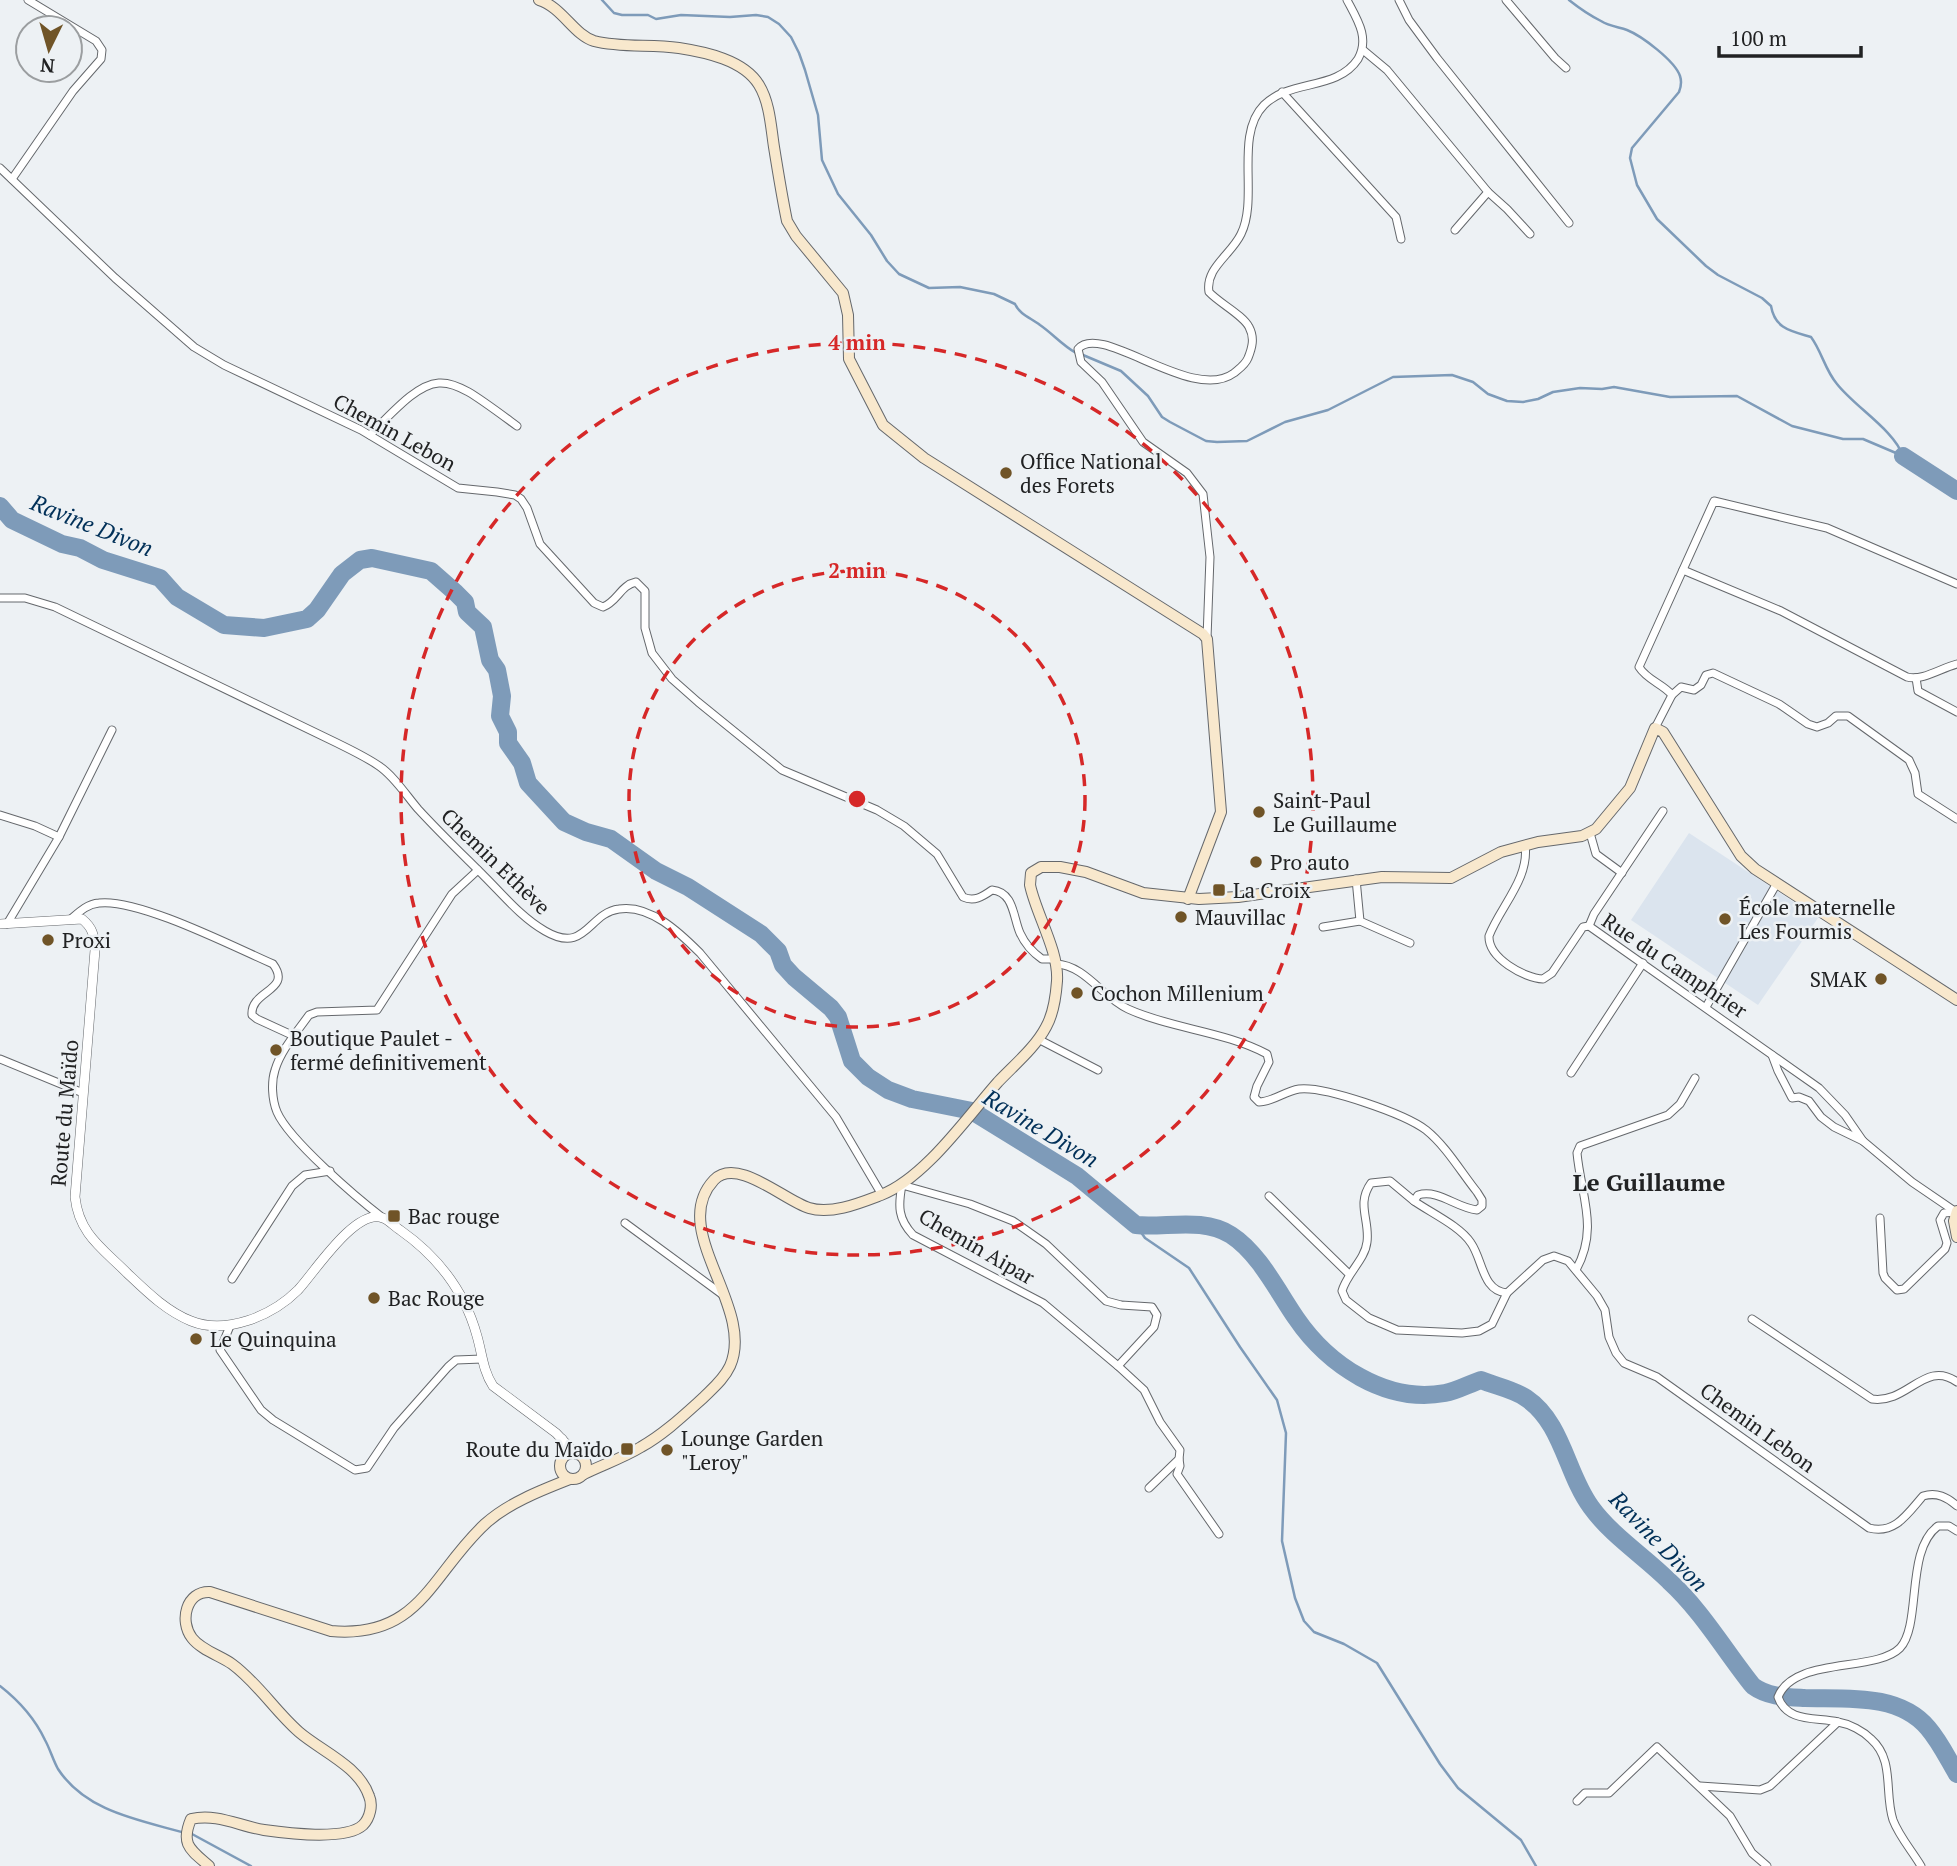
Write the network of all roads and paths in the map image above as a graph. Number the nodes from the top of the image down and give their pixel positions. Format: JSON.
{"nodes":[{"id":1,"x":28,"y":0,"type":"edge"},
{"id":2,"x":539,"y":0,"type":"edge"},
{"id":3,"x":1347,"y":0,"type":"edge"},
{"id":4,"x":1399,"y":0,"type":"edge"},
{"id":5,"x":1506,"y":0,"type":"edge"},
{"id":6,"x":1363,"y":50,"type":"junction"},
{"id":7,"x":1566,"y":68,"type":"dead end"},
{"id":8,"x":1282,"y":92,"type":"junction"},
{"id":9,"x":0,"y":168,"type":"edge"},
{"id":10,"x":12,"y":179,"type":"junction"},
{"id":11,"x":1488,"y":192,"type":"junction"},
{"id":12,"x":1569,"y":223,"type":"dead end"},
{"id":13,"x":1455,"y":230,"type":"dead end"},
{"id":14,"x":1530,"y":234,"type":"dead end"},
{"id":15,"x":1401,"y":239,"type":"dead end"},
{"id":16,"x":517,"y":426,"type":"dead end"},
{"id":17,"x":370,"y":435,"type":"junction"},
{"id":18,"x":1683,"y":570,"type":"junction"},
{"id":19,"x":1957,"y":584,"type":"edge"},
{"id":20,"x":0,"y":598,"type":"edge"},
{"id":21,"x":1207,"y":639,"type":"junction"},
{"id":22,"x":1957,"y":664,"type":"edge"},
{"id":23,"x":1916,"y":678,"type":"junction"},
{"id":24,"x":1672,"y":695,"type":"junction"},
{"id":25,"x":1957,"y":712,"type":"edge"},
{"id":26,"x":1655,"y":728,"type":"junction"},
{"id":27,"x":111,"y":730,"type":"dead end"},
{"id":28,"x":1663,"y":811,"type":"dead end"},
{"id":29,"x":0,"y":814,"type":"edge"},
{"id":30,"x":1957,"y":819,"type":"edge"},
{"id":31,"x":1590,"y":833,"type":"junction"},
{"id":32,"x":59,"y":837,"type":"junction"},
{"id":33,"x":1525,"y":845,"type":"junction"},
{"id":34,"x":478,"y":870,"type":"junction"},
{"id":35,"x":1622,"y":873,"type":"junction"},
{"id":36,"x":1356,"y":879,"type":"junction"},
{"id":37,"x":1777,"y":883,"type":"junction"},
{"id":38,"x":1188,"y":899,"type":"junction"},
{"id":39,"x":71,"y":919,"type":"junction"},
{"id":40,"x":1360,"y":921,"type":"junction"},
{"id":41,"x":4,"y":924,"type":"edge"},
{"id":42,"x":1589,"y":926,"type":"junction"},
{"id":43,"x":1323,"y":927,"type":"dead end"},
{"id":44,"x":1410,"y":943,"type":"dead end"},
{"id":45,"x":1055,"y":961,"type":"junction"},
{"id":46,"x":1643,"y":963,"type":"junction"},
{"id":47,"x":1957,"y":1000,"type":"edge"},
{"id":48,"x":1706,"y":1007,"type":"junction"},
{"id":49,"x":294,"y":1036,"type":"junction"},
{"id":50,"x":1038,"y":1039,"type":"junction"},
{"id":51,"x":1772,"y":1054,"type":"junction"},
{"id":52,"x":0,"y":1059,"type":"edge"},
{"id":53,"x":1098,"y":1070,"type":"dead end"},
{"id":54,"x":1571,"y":1073,"type":"dead end"},
{"id":55,"x":1695,"y":1078,"type":"dead end"},
{"id":56,"x":83,"y":1093,"type":"junction"},
{"id":57,"x":1863,"y":1141,"type":"junction"},
{"id":58,"x":330,"y":1171,"type":"junction"},
{"id":59,"x":902,"y":1185,"type":"junction"},
{"id":60,"x":881,"y":1195,"type":"junction"},
{"id":61,"x":1269,"y":1196,"type":"dead end"},
{"id":62,"x":1414,"y":1200,"type":"junction"},
{"id":63,"x":1956,"y":1211,"type":"edge"},
{"id":64,"x":383,"y":1218,"type":"junction"},
{"id":65,"x":1880,"y":1218,"type":"dead end"},
{"id":66,"x":625,"y":1223,"type":"dead end"},
{"id":67,"x":1957,"y":1237,"type":"edge"},
{"id":68,"x":1576,"y":1270,"type":"junction"},
{"id":69,"x":1349,"y":1275,"type":"junction"},
{"id":70,"x":232,"y":1279,"type":"dead end"},
{"id":71,"x":1507,"y":1293,"type":"junction"},
{"id":72,"x":726,"y":1298,"type":"junction"},
{"id":73,"x":1752,"y":1319,"type":"dead end"},
{"id":74,"x":230,"y":1326,"type":"junction"},
{"id":75,"x":482,"y":1359,"type":"junction"},
{"id":76,"x":1118,"y":1366,"type":"junction"},
{"id":77,"x":1957,"y":1382,"type":"edge"},
{"id":78,"x":562,"y":1439,"type":"junction"},
{"id":79,"x":575,"y":1453,"type":"junction"},
{"id":80,"x":1179,"y":1459,"type":"junction"},
{"id":81,"x":586,"y":1461,"type":"junction"},
{"id":82,"x":561,"y":1464,"type":"junction"},
{"id":83,"x":605,"y":1464,"type":"junction"},
{"id":84,"x":583,"y":1474,"type":"junction"},
{"id":85,"x":570,"y":1479,"type":"junction"},
{"id":86,"x":549,"y":1487,"type":"junction"},
{"id":87,"x":1149,"y":1488,"type":"dead end"},
{"id":88,"x":1957,"y":1506,"type":"edge"},
{"id":89,"x":1957,"y":1531,"type":"edge"},
{"id":90,"x":1219,"y":1534,"type":"dead end"},
{"id":91,"x":1838,"y":1722,"type":"junction"},
{"id":92,"x":1700,"y":1786,"type":"junction"},
{"id":93,"x":1577,"y":1801,"type":"dead end"},
{"id":94,"x":209,"y":1866,"type":"edge"},
{"id":95,"x":1768,"y":1866,"type":"edge"},
{"id":96,"x":1921,"y":1866,"type":"edge"}],
"edges":[{"from":1,"to":10,"type":"street"},
{"from":2,"to":21,"type":"main road"},
{"from":3,"to":6,"type":"street"},
{"from":4,"to":12,"type":"street"},
{"from":5,"to":7,"type":"street"},
{"from":6,"to":8,"type":"street"},
{"from":6,"to":11,"type":"street"},
{"from":8,"to":15,"type":"street"},
{"from":8,"to":21,"type":"street"},
{"from":9,"to":10,"type":"street","name":"Chemin Lebon"},
{"from":10,"to":17,"type":"street","name":"Chemin Lebon"},
{"from":11,"to":13,"type":"street"},
{"from":11,"to":14,"type":"street"},
{"from":16,"to":17,"type":"street"},
{"from":17,"to":45,"type":"street","name":"Chemin Lebon"},
{"from":18,"to":19,"type":"street"},
{"from":18,"to":23,"type":"street"},
{"from":18,"to":24,"type":"street"},
{"from":20,"to":34,"type":"street","name":"Chemin Ethève"},
{"from":21,"to":38,"type":"main road"},
{"from":22,"to":23,"type":"street"},
{"from":23,"to":25,"type":"street"},
{"from":24,"to":26,"type":"street"},
{"from":24,"to":30,"type":"street"},
{"from":26,"to":31,"type":"main road"},
{"from":26,"to":37,"type":"main road"},
{"from":27,"to":32,"type":"street"},
{"from":28,"to":35,"type":"street"},
{"from":29,"to":32,"type":"street"},
{"from":31,"to":33,"type":"main road"},
{"from":31,"to":35,"type":"street"},
{"from":32,"to":41,"type":"street"},
{"from":33,"to":36,"type":"main road"},
{"from":33,"to":42,"type":"street","name":"Rue du Camphrier"},
{"from":34,"to":49,"type":"street"},
{"from":34,"to":60,"type":"street","name":"Chemin Ethève"},
{"from":35,"to":42,"type":"street"},
{"from":36,"to":38,"type":"main road"},
{"from":36,"to":40,"type":"street"},
{"from":37,"to":47,"type":"main road"},
{"from":37,"to":48,"type":"street"},
{"from":38,"to":45,"type":"main road"},
{"from":39,"to":41,"type":"street"},
{"from":39,"to":49,"type":"street"},
{"from":39,"to":56,"type":"street","name":"Route du Maïdo"},
{"from":40,"to":43,"type":"street"},
{"from":40,"to":44,"type":"street"},
{"from":42,"to":46,"type":"street","name":"Rue du Camphrier"},
{"from":45,"to":50,"type":"main road"},
{"from":45,"to":62,"type":"street","name":"Chemin Lebon"},
{"from":46,"to":48,"type":"street","name":"Rue du Camphrier"},
{"from":46,"to":54,"type":"street"},
{"from":48,"to":51,"type":"street","name":"Rue du Camphrier"},
{"from":49,"to":58,"type":"street"},
{"from":50,"to":53,"type":"street"},
{"from":50,"to":59,"type":"main road"},
{"from":51,"to":57,"type":"street","name":"Rue du Camphrier"},
{"from":51,"to":57,"type":"street","name":"Rue du Camphrier"},
{"from":52,"to":56,"type":"street"},
{"from":55,"to":68,"type":"street"},
{"from":56,"to":74,"type":"street","name":"Route du Maïdo"},
{"from":57,"to":63,"type":"street","name":"Rue du Camphrier"},
{"from":58,"to":64,"type":"street"},
{"from":58,"to":70,"type":"street"},
{"from":59,"to":60,"type":"main road"},
{"from":59,"to":76,"type":"street","name":"Chemin Aipar"},
{"from":59,"to":76,"type":"street","name":"Chemin Aipar"},
{"from":60,"to":72,"type":"main road"},
{"from":61,"to":69,"type":"street"},
{"from":62,"to":69,"type":"street"},
{"from":62,"to":71,"type":"street"},
{"from":63,"to":65,"type":"street"},
{"from":63,"to":67,"type":"main road"},
{"from":64,"to":74,"type":"street","name":"Route du Maïdo"},
{"from":64,"to":75,"type":"street"},
{"from":66,"to":72,"type":"street"},
{"from":68,"to":71,"type":"street"},
{"from":68,"to":88,"type":"street","name":"Chemin Lebon"},
{"from":69,"to":71,"type":"street"},
{"from":72,"to":83,"type":"main road"},
{"from":73,"to":77,"type":"street"},
{"from":74,"to":75,"type":"street"},
{"from":75,"to":78,"type":"street"},
{"from":76,"to":80,"type":"street","name":"Chemin Aipar"},
{"from":78,"to":79,"type":"street"},
{"from":78,"to":82,"type":"street"},
{"from":79,"to":81,"type":"main road"},
{"from":79,"to":82,"type":"main road"},
{"from":80,"to":87,"type":"street"},
{"from":80,"to":90,"type":"street"},
{"from":81,"to":83,"type":"main road"},
{"from":81,"to":84,"type":"main road"},
{"from":82,"to":85,"type":"main road"},
{"from":82,"to":86,"type":"main road"},
{"from":83,"to":84,"type":"main road"},
{"from":84,"to":85,"type":"main road"},
{"from":85,"to":86,"type":"main road"},
{"from":86,"to":94,"type":"main road"},
{"from":89,"to":91,"type":"street"},
{"from":91,"to":92,"type":"street"},
{"from":91,"to":96,"type":"street"},
{"from":92,"to":93,"type":"street"},
{"from":92,"to":95,"type":"street"}]}
